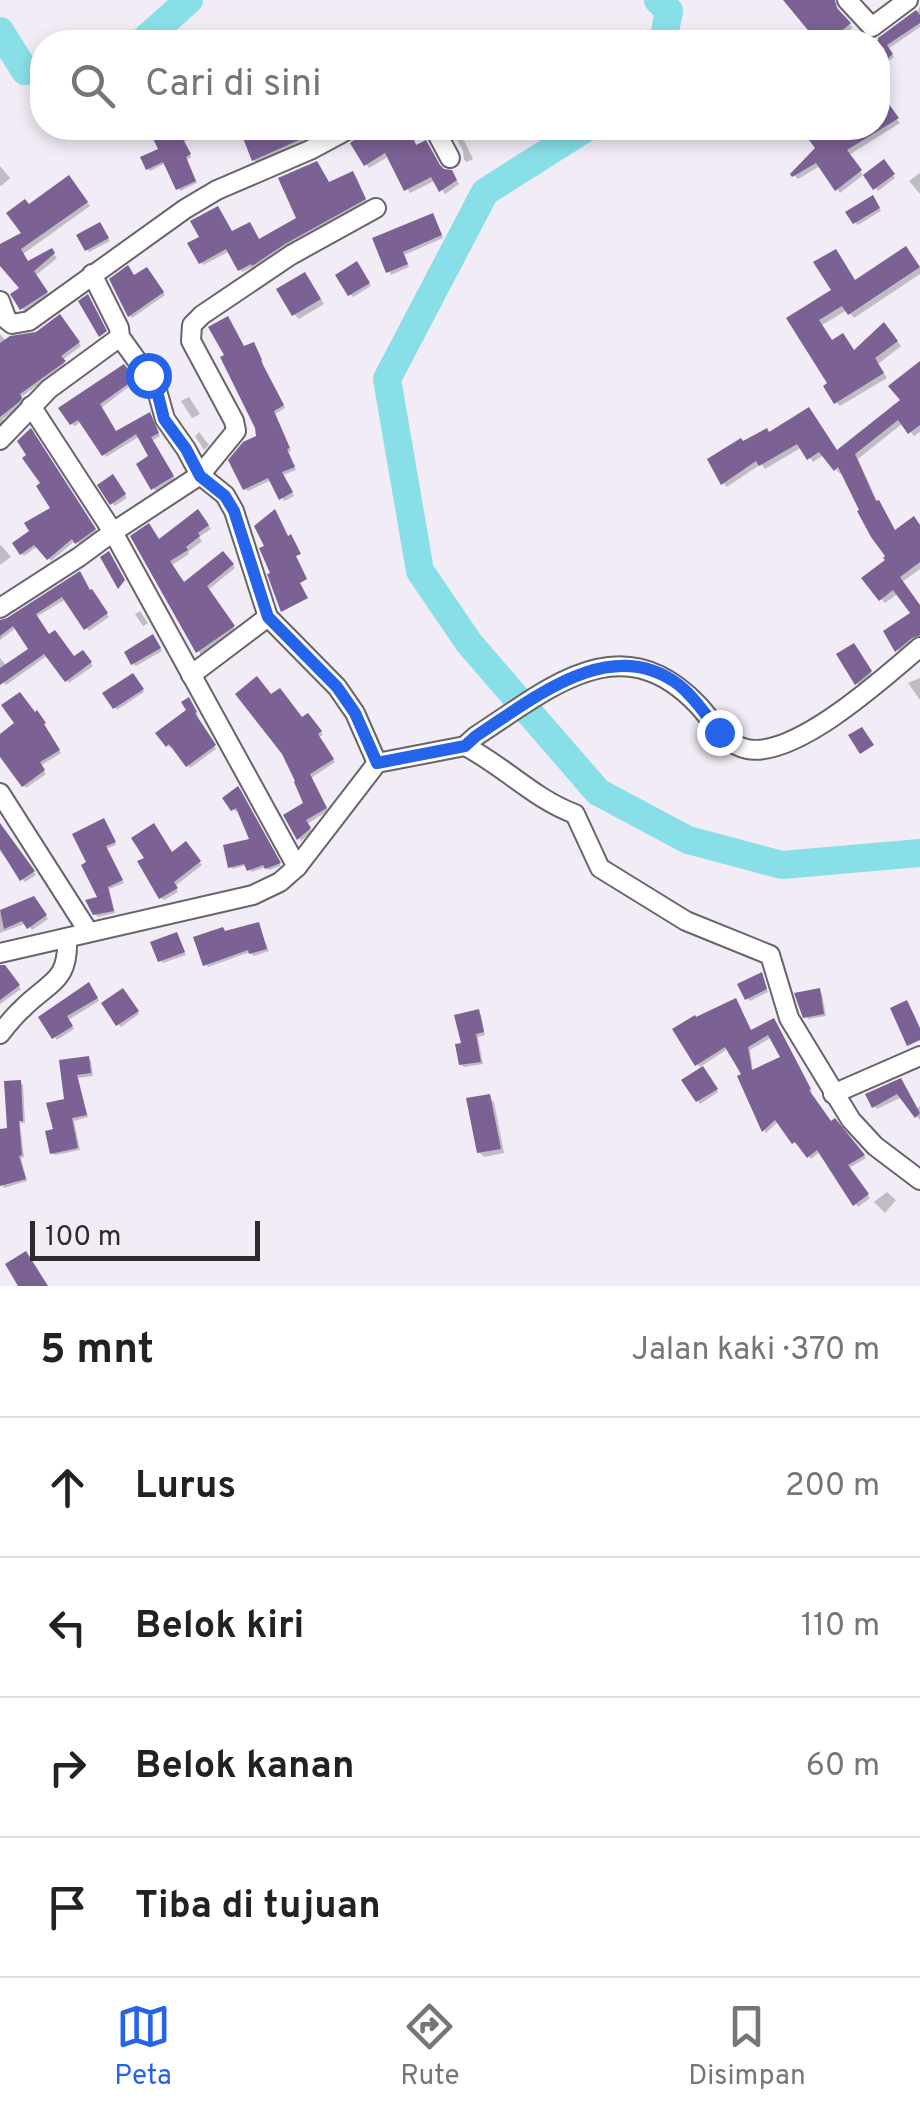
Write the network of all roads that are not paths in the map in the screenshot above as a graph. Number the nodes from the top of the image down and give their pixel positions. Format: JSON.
{"nodes":[{"id":1,"x":847,"y":0,"type":"edge"},
{"id":2,"x":910,"y":0,"type":"edge"},
{"id":3,"x":920,"y":9,"type":"edge"},
{"id":4,"x":329,"y":140,"type":"edge"},
{"id":5,"x":440,"y":140,"type":"edge"},
{"id":6,"x":450,"y":158,"type":"dead end"},
{"id":7,"x":376,"y":208,"type":"dead end"},
{"id":8,"x":92,"y":274,"type":"junction"},
{"id":9,"x":0,"y":301,"type":"edge"},
{"id":10,"x":120,"y":336,"type":"junction"},
{"id":11,"x":31,"y":406,"type":"junction"},
{"id":12,"x":0,"y":440,"type":"edge"},
{"id":13,"x":200,"y":476,"type":"junction"},
{"id":14,"x":112,"y":532,"type":"junction"},
{"id":15,"x":0,"y":608,"type":"edge"},
{"id":16,"x":268,"y":617,"type":"junction"},
{"id":17,"x":919,"y":652,"type":"edge"},
{"id":18,"x":191,"y":674,"type":"junction"},
{"id":19,"x":470,"y":741,"type":"junction"},
{"id":20,"x":377,"y":763,"type":"junction"},
{"id":21,"x":0,"y":793,"type":"edge"},
{"id":22,"x":297,"y":866,"type":"junction"},
{"id":23,"x":88,"y":931,"type":"junction"},
{"id":24,"x":68,"y":938,"type":"junction"},
{"id":25,"x":0,"y":953,"type":"edge"},
{"id":26,"x":0,"y":1034,"type":"edge"},
{"id":27,"x":920,"y":1056,"type":"edge"},
{"id":28,"x":834,"y":1094,"type":"junction"},
{"id":29,"x":920,"y":1180,"type":"edge"}],
"edges":[{"from":1,"to":2,"type":"street"},
{"from":2,"to":3,"type":"street"},
{"from":4,"to":8,"type":"street"},
{"from":5,"to":6,"type":"street"},
{"from":7,"to":13,"type":"street"},
{"from":8,"to":9,"type":"street"},
{"from":8,"to":10,"type":"street"},
{"from":10,"to":11,"type":"street"},
{"from":10,"to":13,"type":"street"},
{"from":11,"to":12,"type":"street"},
{"from":11,"to":14,"type":"street"},
{"from":13,"to":14,"type":"street"},
{"from":13,"to":16,"type":"street"},
{"from":14,"to":15,"type":"street"},
{"from":14,"to":18,"type":"street"},
{"from":16,"to":18,"type":"street"},
{"from":16,"to":20,"type":"street"},
{"from":17,"to":19,"type":"street"},
{"from":18,"to":22,"type":"street"},
{"from":19,"to":20,"type":"street"},
{"from":19,"to":28,"type":"street"},
{"from":20,"to":22,"type":"street"},
{"from":21,"to":23,"type":"street"},
{"from":22,"to":23,"type":"street"},
{"from":23,"to":24,"type":"street"},
{"from":24,"to":25,"type":"street"},
{"from":24,"to":26,"type":"street"},
{"from":27,"to":28,"type":"street"},
{"from":28,"to":29,"type":"street"}]}
